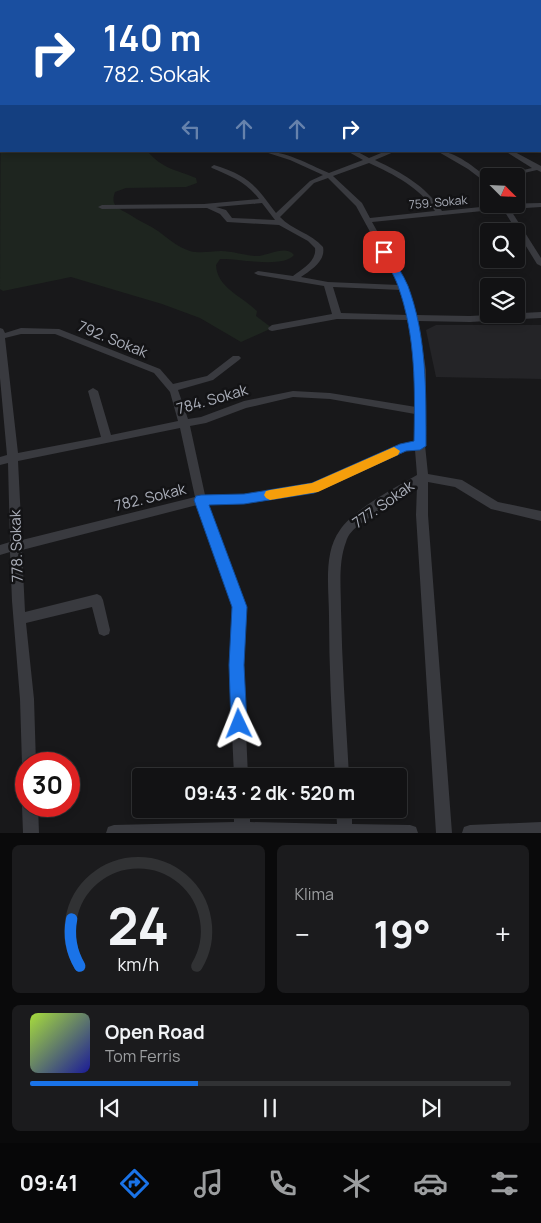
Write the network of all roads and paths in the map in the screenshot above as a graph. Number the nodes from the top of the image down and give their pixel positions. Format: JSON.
{"nodes":[{"id":1,"x":268,"y":152,"type":"edge"},
{"id":2,"x":352,"y":152,"type":"edge"},
{"id":3,"x":390,"y":152,"type":"edge"},
{"id":4,"x":442,"y":152,"type":"edge"},
{"id":5,"x":510,"y":152,"type":"edge"},
{"id":6,"x":368,"y":161,"type":"junction"},
{"id":7,"x":214,"y":167,"type":"dead end"},
{"id":8,"x":540,"y":169,"type":"edge"},
{"id":9,"x":525,"y":172,"type":"edge"},
{"id":10,"x":328,"y":175,"type":"junction"},
{"id":11,"x":480,"y":176,"type":"edge"},
{"id":12,"x":263,"y":201,"type":"junction"},
{"id":13,"x":525,"y":205,"type":"edge"},
{"id":14,"x":541,"y":205,"type":"edge"},
{"id":15,"x":204,"y":206,"type":"junction"},
{"id":16,"x":102,"y":207,"type":"dead end"},
{"id":17,"x":480,"y":208,"type":"edge"},
{"id":18,"x":440,"y":213,"type":"junction"},
{"id":19,"x":509,"y":213,"type":"edge"},
{"id":20,"x":278,"y":220,"type":"junction"},
{"id":21,"x":367,"y":220,"type":"junction"},
{"id":22,"x":541,"y":264,"type":"edge"},
{"id":23,"x":258,"y":273,"type":"dead end"},
{"id":24,"x":294,"y":279,"type":"junction"},
{"id":25,"x":328,"y":284,"type":"junction"},
{"id":26,"x":404,"y":288,"type":"junction"},
{"id":27,"x":541,"y":315,"type":"edge"},
{"id":28,"x":337,"y":316,"type":"junction"},
{"id":29,"x":413,"y":318,"type":"junction"},
{"id":30,"x":272,"y":328,"type":"dead end"},
{"id":31,"x":0,"y":330,"type":"edge"},
{"id":32,"x":0,"y":337,"type":"edge"},
{"id":33,"x":236,"y":358,"type":"dead end"},
{"id":34,"x":171,"y":388,"type":"junction"},
{"id":35,"x":93,"y":391,"type":"dead end"},
{"id":36,"x":420,"y":412,"type":"junction"},
{"id":37,"x":184,"y":424,"type":"junction"},
{"id":38,"x":107,"y":439,"type":"junction"},
{"id":39,"x":420,"y":446,"type":"junction"},
{"id":40,"x":13,"y":459,"type":"junction"},
{"id":41,"x":0,"y":462,"type":"edge"},
{"id":42,"x":423,"y":477,"type":"junction"},
{"id":43,"x":201,"y":500,"type":"junction"},
{"id":44,"x":541,"y":516,"type":"edge"},
{"id":45,"x":17,"y":545,"type":"junction"},
{"id":46,"x":0,"y":550,"type":"edge"},
{"id":47,"x":20,"y":619,"type":"junction"},
{"id":48,"x":104,"y":630,"type":"dead end"},
{"id":49,"x":29,"y":752,"type":"edge"},
{"id":50,"x":240,"y":768,"type":"edge"},
{"id":51,"x":341,"y":768,"type":"edge"},
{"id":52,"x":30,"y":817,"type":"edge"},
{"id":53,"x":242,"y":818,"type":"edge"},
{"id":54,"x":345,"y":818,"type":"edge"},
{"id":55,"x":541,"y":830,"type":"edge"},
{"id":56,"x":346,"y":831,"type":"junction"},
{"id":57,"x":242,"y":832,"type":"edge"},
{"id":58,"x":31,"y":833,"type":"edge"},
{"id":59,"x":114,"y":833,"type":"edge"},
{"id":60,"x":410,"y":833,"type":"edge"},
{"id":61,"x":444,"y":833,"type":"edge"},
{"id":62,"x":470,"y":833,"type":"edge"}],
"edges":[{"from":1,"to":10,"type":"street","name":"777. Sokak"},
{"from":2,"to":6,"type":"street"},
{"from":3,"to":6,"type":"street"},
{"from":4,"to":11,"type":"street"},
{"from":5,"to":8,"type":"street"},
{"from":6,"to":10,"type":"street"},
{"from":6,"to":18,"type":"street"},
{"from":7,"to":12,"type":"street"},
{"from":8,"to":9,"type":"street"},
{"from":10,"to":20,"type":"street"},
{"from":10,"to":21,"type":"street","name":"777. Sokak"},
{"from":12,"to":15,"type":"street"},
{"from":12,"to":20,"type":"street"},
{"from":13,"to":14,"type":"street","name":"759. Sokak"},
{"from":15,"to":16,"type":"street"},
{"from":15,"to":20,"type":"street"},
{"from":17,"to":18,"type":"street","name":"759. Sokak"},
{"from":18,"to":21,"type":"street","name":"759. Sokak"},
{"from":19,"to":22,"type":"street"},
{"from":20,"to":24,"type":"street"},
{"from":21,"to":26,"type":"street","name":"777. Sokak"},
{"from":23,"to":24,"type":"street"},
{"from":24,"to":25,"type":"street"},
{"from":25,"to":26,"type":"street"},
{"from":25,"to":28,"type":"street"},
{"from":26,"to":29,"type":"street","name":"777. Sokak"},
{"from":27,"to":29,"type":"street"},
{"from":28,"to":29,"type":"street"},
{"from":28,"to":30,"type":"street"},
{"from":29,"to":36,"type":"street","name":"777. Sokak"},
{"from":31,"to":32,"type":"street","name":"778. Sokak"},
{"from":32,"to":34,"type":"street","name":"792. Sokak"},
{"from":32,"to":40,"type":"street","name":"778. Sokak"},
{"from":33,"to":34,"type":"street"},
{"from":34,"to":37,"type":"street","name":"792. Sokak"},
{"from":35,"to":38,"type":"street"},
{"from":36,"to":37,"type":"street","name":"784. Sokak"},
{"from":36,"to":39,"type":"street","name":"777. Sokak"},
{"from":37,"to":38,"type":"street","name":"784. Sokak"},
{"from":37,"to":43,"type":"street","name":"792. Sokak"},
{"from":38,"to":40,"type":"street","name":"784. Sokak"},
{"from":39,"to":42,"type":"street","name":"777. Sokak"},
{"from":39,"to":43,"type":"street","name":"782. Sokak"},
{"from":40,"to":41,"type":"street","name":"784. Sokak"},
{"from":40,"to":45,"type":"street","name":"778. Sokak"},
{"from":42,"to":44,"type":"street"},
{"from":42,"to":51,"type":"street","name":"777. Sokak"},
{"from":42,"to":61,"type":"street"},
{"from":43,"to":45,"type":"street","name":"782. Sokak"},
{"from":43,"to":50,"type":"street","name":"792. Sokak"},
{"from":45,"to":46,"type":"street","name":"782. Sokak"},
{"from":45,"to":47,"type":"street","name":"778. Sokak"},
{"from":47,"to":48,"type":"street"},
{"from":47,"to":49,"type":"street","name":"778. Sokak"},
{"from":52,"to":58,"type":"street"},
{"from":53,"to":57,"type":"street"},
{"from":54,"to":56,"type":"street"},
{"from":55,"to":62,"type":"street"},
{"from":56,"to":57,"type":"street"},
{"from":56,"to":60,"type":"street"},
{"from":57,"to":59,"type":"street"}]}
